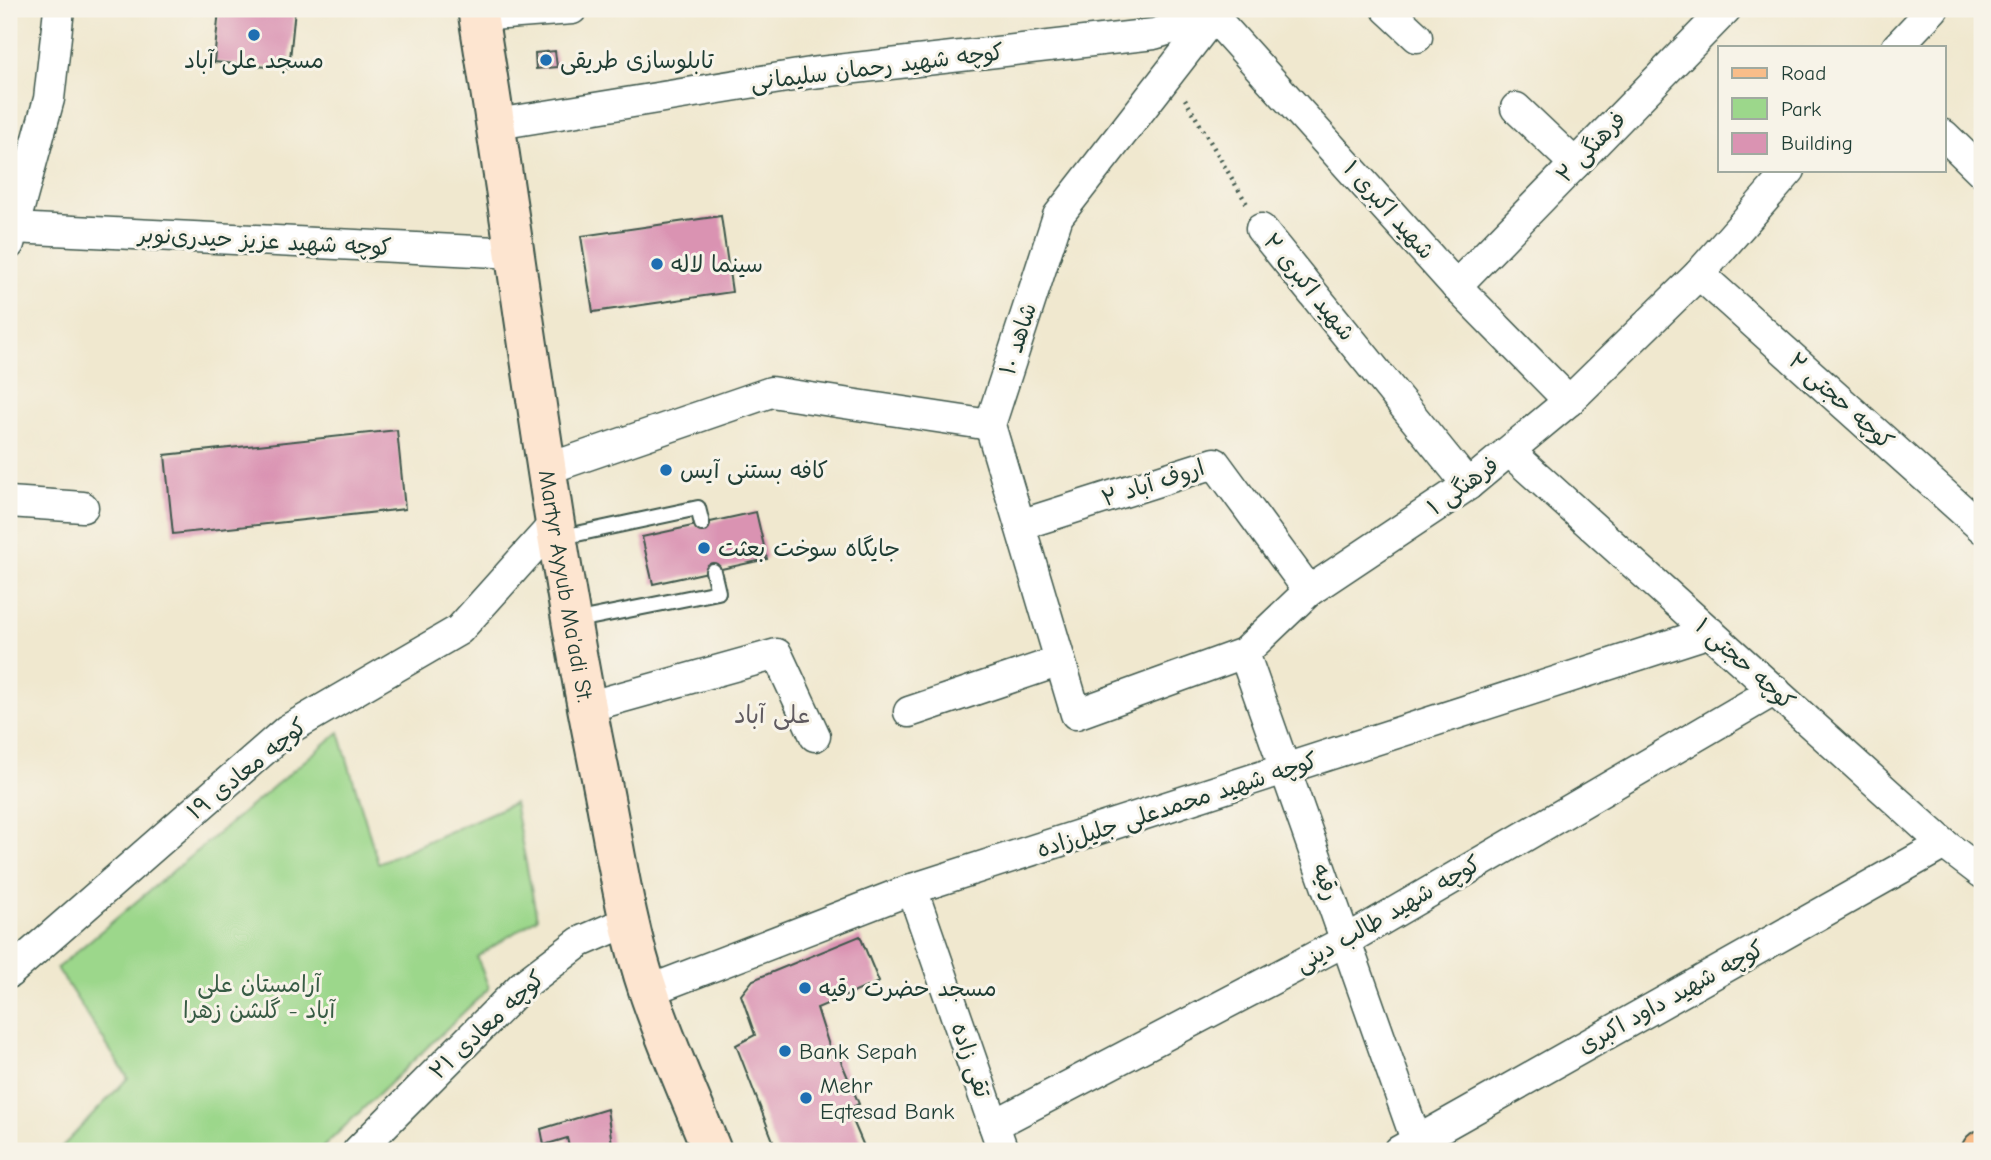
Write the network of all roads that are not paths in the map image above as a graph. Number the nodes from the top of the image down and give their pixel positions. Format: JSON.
{"nodes":[{"id":1,"x":59,"y":9,"type":"edge"},
{"id":2,"x":572,"y":9,"type":"edge"},
{"id":3,"x":1387,"y":9,"type":"edge"},
{"id":4,"x":1726,"y":9,"type":"edge"},
{"id":5,"x":1933,"y":9,"type":"edge"},
{"id":6,"x":478,"y":12,"type":"edge"},
{"id":7,"x":1216,"y":12,"type":"edge"},
{"id":8,"x":1417,"y":37,"type":"dead end"},
{"id":9,"x":1898,"y":46,"type":"edge"},
{"id":10,"x":1516,"y":108,"type":"dead end"},
{"id":11,"x":497,"y":124,"type":"junction"},
{"id":12,"x":1946,"y":137,"type":"edge"},
{"id":13,"x":1575,"y":164,"type":"junction"},
{"id":14,"x":19,"y":169,"type":"edge"},
{"id":15,"x":1788,"y":172,"type":"edge"},
{"id":16,"x":1982,"y":173,"type":"edge"},
{"id":17,"x":1261,"y":229,"type":"road end"},
{"id":18,"x":11,"y":236,"type":"edge"},
{"id":19,"x":516,"y":253,"type":"junction"},
{"id":20,"x":1699,"y":274,"type":"junction"},
{"id":21,"x":1456,"y":285,"type":"junction"},
{"id":22,"x":1569,"y":401,"type":"junction"},
{"id":23,"x":990,"y":425,"type":"junction"},
{"id":24,"x":1510,"y":452,"type":"junction"},
{"id":25,"x":547,"y":469,"type":"junction"},
{"id":26,"x":1468,"y":485,"type":"junction"},
{"id":27,"x":9,"y":502,"type":"edge"},
{"id":28,"x":83,"y":508,"type":"dead end"},
{"id":29,"x":702,"y":524,"type":"dead end"},
{"id":30,"x":1020,"y":525,"type":"junction"},
{"id":31,"x":1982,"y":528,"type":"edge"},
{"id":32,"x":556,"y":530,"type":"junction"},
{"id":33,"x":713,"y":571,"type":"dead end"},
{"id":34,"x":1309,"y":591,"type":"junction"},
{"id":35,"x":572,"y":621,"type":"junction"},
{"id":36,"x":1710,"y":632,"type":"junction"},
{"id":37,"x":1244,"y":653,"type":"junction"},
{"id":38,"x":1060,"y":662,"type":"junction"},
{"id":39,"x":1774,"y":690,"type":"junction"},
{"id":40,"x":587,"y":706,"type":"junction"},
{"id":41,"x":909,"y":712,"type":"dead end"},
{"id":42,"x":815,"y":736,"type":"dead end"},
{"id":43,"x":1287,"y":770,"type":"junction"},
{"id":44,"x":1944,"y":844,"type":"junction"},
{"id":45,"x":1982,"y":873,"type":"edge"},
{"id":46,"x":912,"y":889,"type":"junction"},
{"id":47,"x":631,"y":920,"type":"junction"},
{"id":48,"x":1347,"y":940,"type":"junction"},
{"id":49,"x":9,"y":973,"type":"edge"},
{"id":50,"x":648,"y":991,"type":"junction"},
{"id":51,"x":998,"y":1138,"type":"edge"},
{"id":52,"x":1412,"y":1148,"type":"edge"},
{"id":53,"x":358,"y":1151,"type":"edge"},
{"id":54,"x":712,"y":1151,"type":"edge"}],
"edges":[{"from":1,"to":14,"type":"street"},
{"from":2,"to":6,"type":"street"},
{"from":3,"to":8,"type":"street"},
{"from":4,"to":13,"type":"street","name":"فرهنگی ۲"},
{"from":5,"to":9,"type":"street"},
{"from":6,"to":11,"type":"main road","name":"Martyr Ayyub Ma'adi St."},
{"from":7,"to":11,"type":"street","name":"کوچه شهید رحمان سلیمانی"},
{"from":7,"to":21,"type":"street","name":"شهید اکبری ۱"},
{"from":7,"to":23,"type":"street","name":"شاهد ۱۰"},
{"from":10,"to":13,"type":"street"},
{"from":11,"to":19,"type":"main road","name":"Martyr Ayyub Ma'adi St."},
{"from":12,"to":16,"type":"street"},
{"from":13,"to":21,"type":"street","name":"فرهنگی ۲"},
{"from":14,"to":18,"type":"street"},
{"from":15,"to":20,"type":"street","name":"فرهنگی ۱"},
{"from":17,"to":26,"type":"street","name":"شهید اکبری ۲"},
{"from":18,"to":19,"type":"street","name":"کوچه شهید عزیز حیدری‌نوبر"},
{"from":19,"to":25,"type":"main road","name":"Martyr Ayyub Ma'adi St."},
{"from":20,"to":22,"type":"street","name":"فرهنگی ۱"},
{"from":20,"to":31,"type":"street","name":"کوچه حجتی ۲"},
{"from":21,"to":22,"type":"street","name":"شهید اکبری ۱"},
{"from":22,"to":24,"type":"street","name":"فرهنگی ۱"},
{"from":23,"to":25,"type":"street"},
{"from":23,"to":30,"type":"street"},
{"from":24,"to":26,"type":"street","name":"فرهنگی ۱"},
{"from":24,"to":36,"type":"street","name":"کوچه حجتی ۱"},
{"from":25,"to":32,"type":"main road","name":"Martyr Ayyub Ma'adi St."},
{"from":26,"to":34,"type":"street","name":"فرهنگی ۱"},
{"from":27,"to":28,"type":"street"},
{"from":29,"to":32,"type":"lane"},
{"from":30,"to":34,"type":"street","name":"اروف آباد ۲"},
{"from":30,"to":38,"type":"street"},
{"from":32,"to":35,"type":"main road","name":"Martyr Ayyub Ma'adi St."},
{"from":32,"to":49,"type":"street","name":"کوچه معادی ۱۹"},
{"from":33,"to":35,"type":"lane"},
{"from":34,"to":37,"type":"street","name":"فرهنگی ۱"},
{"from":35,"to":40,"type":"main road","name":"Martyr Ayyub Ma'adi St."},
{"from":36,"to":39,"type":"street","name":"کوچه حجتی ۱"},
{"from":36,"to":43,"type":"street","name":"کوچه شهید محمدعلی جلیل‌زاده"},
{"from":37,"to":38,"type":"street","name":"فرهنگی ۱"},
{"from":37,"to":43,"type":"street","name":"رقیه"},
{"from":38,"to":41,"type":"street"},
{"from":39,"to":44,"type":"street","name":"کوچه حجتی ۱"},
{"from":39,"to":48,"type":"street","name":"کوچه شهید طالب دینی"},
{"from":40,"to":42,"type":"street"},
{"from":40,"to":47,"type":"main road","name":"Martyr Ayyub Ma'adi St."},
{"from":43,"to":46,"type":"street","name":"کوچه شهید محمدعلی جلیل‌زاده"},
{"from":43,"to":48,"type":"street","name":"رقیه"},
{"from":44,"to":45,"type":"street","name":"کوچه حجتی ۱"},
{"from":44,"to":52,"type":"street","name":"کوچه شهید داود اکبری"},
{"from":46,"to":50,"type":"street","name":"کوچه شهید محمدعلی جلیل‌زاده"},
{"from":46,"to":51,"type":"street","name":"تقی زاده"},
{"from":47,"to":50,"type":"main road","name":"Martyr Ayyub Ma'adi St."},
{"from":47,"to":53,"type":"street","name":"کوچه معادی ۲۱"},
{"from":48,"to":51,"type":"street","name":"کوچه شهید طالب دینی"},
{"from":48,"to":52,"type":"street","name":"رقیه"},
{"from":50,"to":54,"type":"main road","name":"Martyr Ayyub Ma'adi St."}]}
